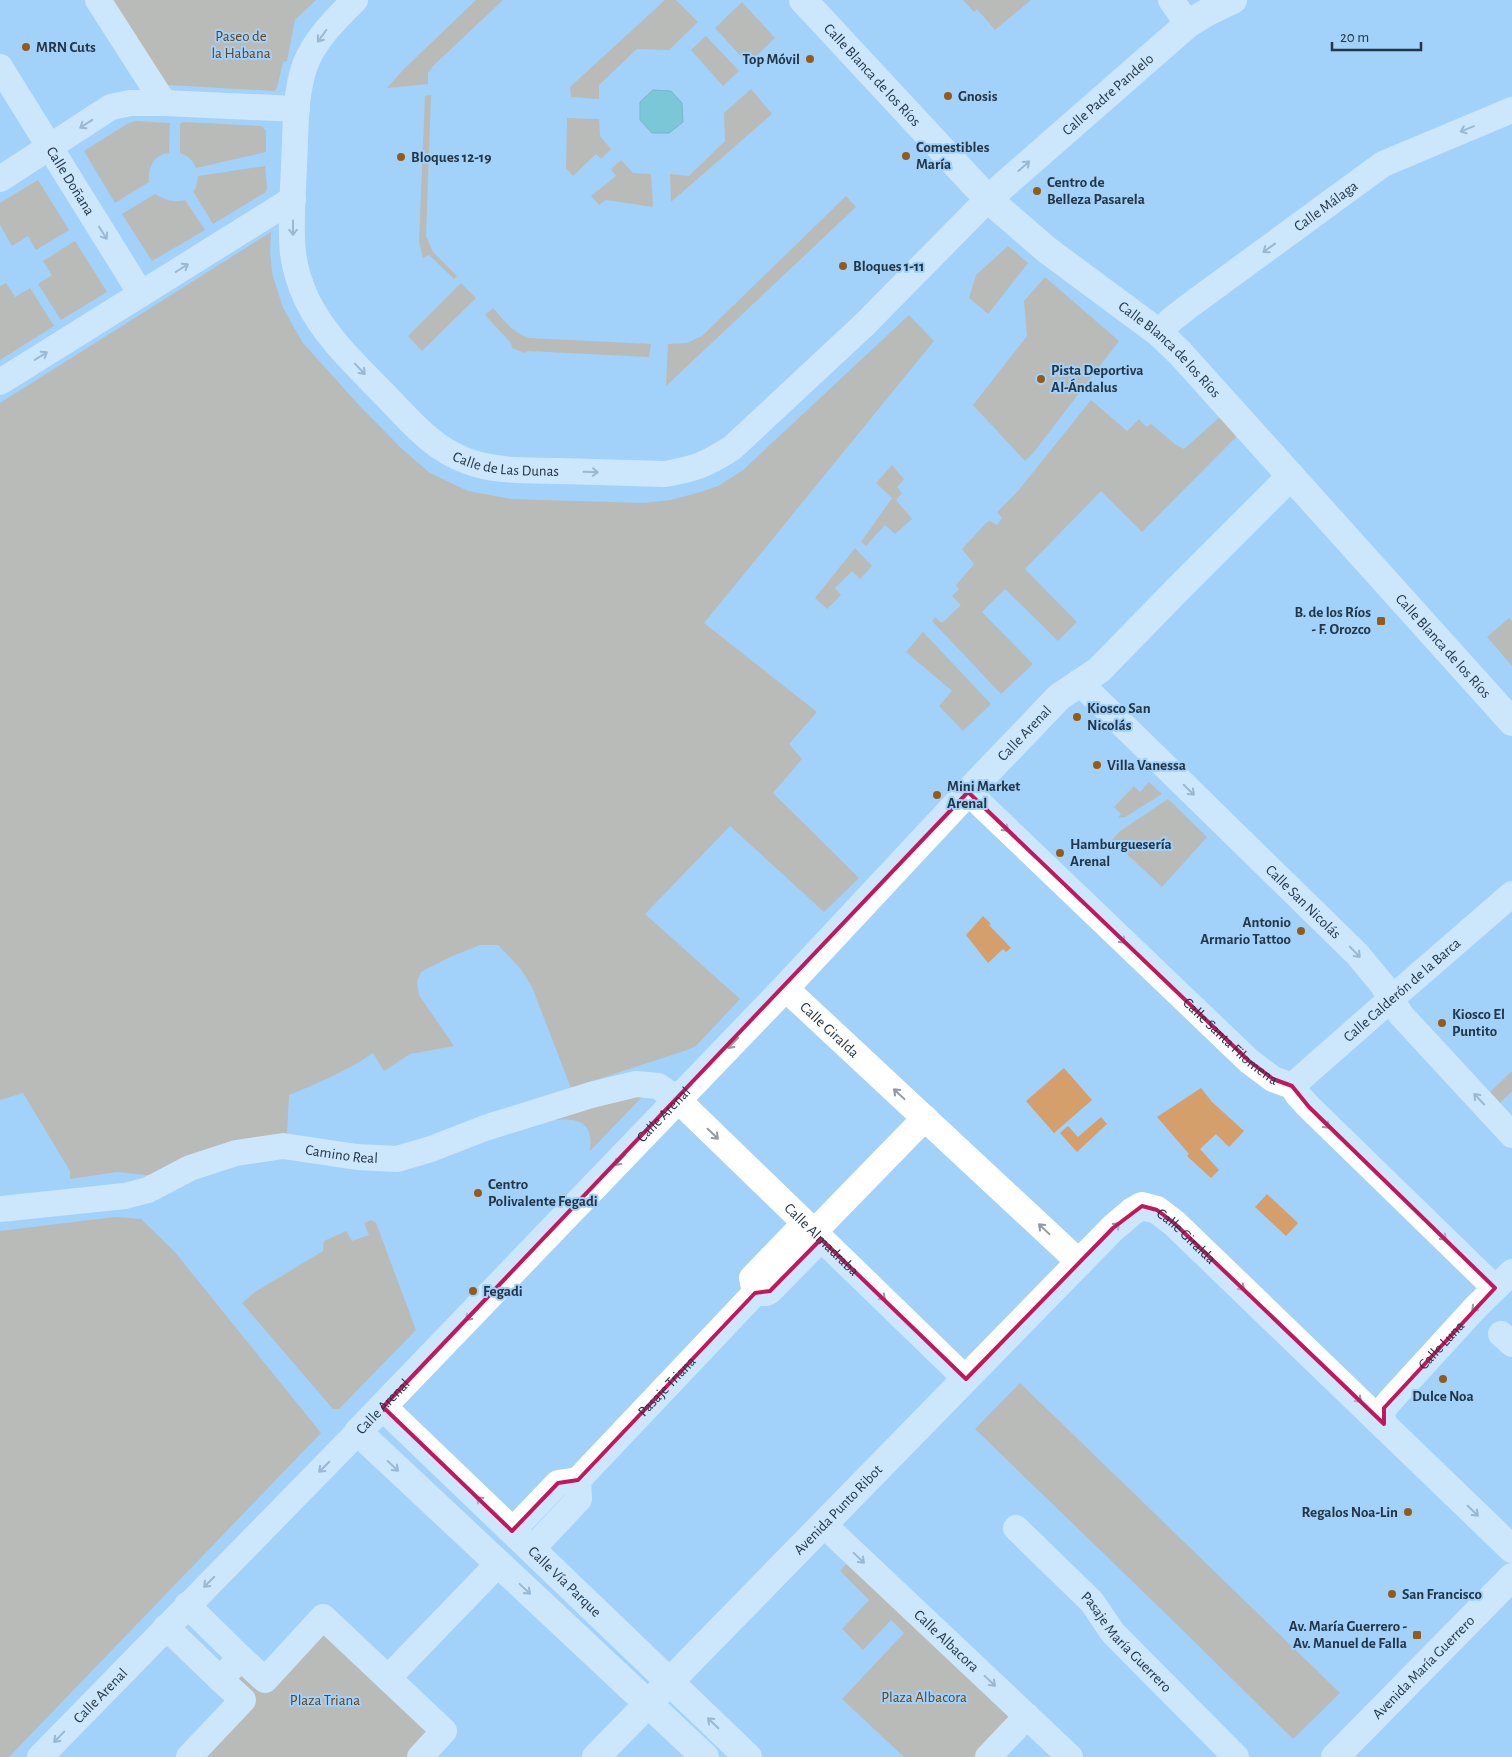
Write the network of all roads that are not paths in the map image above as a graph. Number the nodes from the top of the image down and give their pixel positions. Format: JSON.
{"nodes":[{"id":1,"x":98,"y":0,"type":"edge"},
{"id":2,"x":355,"y":0,"type":"edge"},
{"id":3,"x":803,"y":0,"type":"edge"},
{"id":4,"x":1171,"y":0,"type":"edge"},
{"id":5,"x":1233,"y":0,"type":"edge"},
{"id":6,"x":1188,"y":24,"type":"junction"},
{"id":7,"x":0,"y":67,"type":"edge"},
{"id":8,"x":164,"y":102,"type":"junction"},
{"id":9,"x":297,"y":108,"type":"junction"},
{"id":10,"x":1512,"y":110,"type":"edge"},
{"id":11,"x":50,"y":147,"type":"junction"},
{"id":12,"x":0,"y":179,"type":"edge"},
{"id":13,"x":988,"y":198,"type":"junction"},
{"id":14,"x":292,"y":199,"type":"junction"},
{"id":15,"x":141,"y":294,"type":"junction"},
{"id":16,"x":1159,"y":333,"type":"junction"},
{"id":17,"x":0,"y":382,"type":"edge"},
{"id":18,"x":1291,"y":476,"type":"junction"},
{"id":19,"x":1079,"y":682,"type":"junction"},
{"id":20,"x":1512,"y":722,"type":"edge"},
{"id":21,"x":968,"y":792,"type":"junction"},
{"id":22,"x":1512,"y":894,"type":"edge"},
{"id":23,"x":785,"y":988,"type":"junction"},
{"id":24,"x":1391,"y":998,"type":"junction"},
{"id":25,"x":1292,"y":1086,"type":"junction"},
{"id":26,"x":678,"y":1100,"type":"junction"},
{"id":27,"x":925,"y":1118,"type":"junction"},
{"id":28,"x":1512,"y":1135,"type":"edge"},
{"id":29,"x":0,"y":1209,"type":"edge"},
{"id":30,"x":813,"y":1231,"type":"junction"},
{"id":31,"x":1080,"y":1262,"type":"junction"},
{"id":32,"x":1504,"y":1280,"type":"edge"},
{"id":33,"x":966,"y":1379,"type":"junction"},
{"id":34,"x":383,"y":1407,"type":"junction"},
{"id":35,"x":1384,"y":1424,"type":"junction"},
{"id":36,"x":358,"y":1432,"type":"junction"},
{"id":37,"x":578,"y":1480,"type":"junction"},
{"id":38,"x":823,"y":1524,"type":"junction"},
{"id":39,"x":1016,"y":1528,"type":"dead end"},
{"id":40,"x":512,"y":1530,"type":"junction"},
{"id":41,"x":1512,"y":1549,"type":"edge"},
{"id":42,"x":531,"y":1550,"type":"junction"},
{"id":43,"x":498,"y":1564,"type":"junction"},
{"id":44,"x":1512,"y":1577,"type":"edge"},
{"id":45,"x":188,"y":1605,"type":"junction"},
{"id":46,"x":166,"y":1627,"type":"junction"},
{"id":47,"x":241,"y":1658,"type":"junction"},
{"id":48,"x":388,"y":1678,"type":"junction"},
{"id":49,"x":220,"y":1679,"type":"junction"},
{"id":50,"x":265,"y":1680,"type":"junction"},
{"id":51,"x":669,"y":1681,"type":"junction"},
{"id":52,"x":243,"y":1700,"type":"junction"},
{"id":53,"x":648,"y":1704,"type":"junction"},
{"id":54,"x":1027,"y":1716,"type":"junction"},
{"id":55,"x":40,"y":1757,"type":"edge"},
{"id":56,"x":189,"y":1757,"type":"edge"},
{"id":57,"x":420,"y":1757,"type":"edge"},
{"id":58,"x":596,"y":1757,"type":"edge"},
{"id":59,"x":705,"y":1757,"type":"edge"},
{"id":60,"x":748,"y":1757,"type":"edge"},
{"id":61,"x":988,"y":1757,"type":"edge"},
{"id":62,"x":1070,"y":1757,"type":"edge"},
{"id":63,"x":1236,"y":1757,"type":"edge"},
{"id":64,"x":1336,"y":1757,"type":"edge"}],
"edges":[{"from":1,"to":8,"type":"street"},
{"from":2,"to":9,"type":"street","name":"Calle de Las Dunas","one_way":true},
{"from":3,"to":13,"type":"street","name":"Calle Blanca de los Ríos"},
{"from":4,"to":6,"type":"street"},
{"from":5,"to":6,"type":"street","name":"Calle Padre Pandelo"},
{"from":13,"to":6,"type":"street","name":"Calle Padre Pandelo","one_way":true},
{"from":7,"to":11,"type":"street","name":"Calle Doñana"},
{"from":8,"to":9,"type":"street"},
{"from":8,"to":11,"type":"street","one_way":true},
{"from":9,"to":14,"type":"street","name":"Calle de Las Dunas"},
{"from":10,"to":16,"type":"street","name":"Calle Málaga","one_way":true},
{"from":11,"to":12,"type":"street"},
{"from":11,"to":15,"type":"street","name":"Calle Doñana","one_way":true},
{"from":14,"to":13,"type":"street","name":"Calle de Las Dunas","one_way":true},
{"from":13,"to":16,"type":"street","name":"Calle Blanca de los Ríos"},
{"from":15,"to":14,"type":"street","one_way":true},
{"from":17,"to":15,"type":"street","one_way":true},
{"from":16,"to":18,"type":"street","name":"Calle Blanca de los Ríos"},
{"from":18,"to":19,"type":"street","name":"Calle Arenal"},
{"from":18,"to":20,"type":"street","name":"Calle Blanca de los Ríos"},
{"from":19,"to":21,"type":"street","name":"Calle Arenal"},
{"from":19,"to":24,"type":"street","name":"Calle San Nicolás","one_way":true},
{"from":21,"to":23,"type":"street","name":"Calle Arenal"},
{"from":21,"to":25,"type":"street","name":"Calle Santa Filomena","one_way":true},
{"from":22,"to":24,"type":"street","name":"Calle Calderón de la Barca"},
{"from":23,"to":26,"type":"street","name":"Calle Arenal","one_way":true},
{"from":27,"to":23,"type":"street","name":"Calle Giralda","one_way":true},
{"from":24,"to":25,"type":"street","name":"Calle Calderón de la Barca"},
{"from":28,"to":24,"type":"street","name":"Calle San Nicolás","one_way":true},
{"from":25,"to":32,"type":"street","name":"Calle Santa Filomena","one_way":true},
{"from":26,"to":29,"type":"street","name":"Camino Real"},
{"from":26,"to":30,"type":"street","name":"Calle Almadraba","one_way":true},
{"from":26,"to":34,"type":"street","name":"Calle Arenal","one_way":true},
{"from":27,"to":30,"type":"street"},
{"from":31,"to":27,"type":"street","name":"Calle Giralda","one_way":true},
{"from":30,"to":33,"type":"street","name":"Calle Almadraba","one_way":true},
{"from":30,"to":37,"type":"street","name":"Pasaje Triana"},
{"from":31,"to":33,"type":"street","name":"Avenida Punto Ribot"},
{"from":31,"to":35,"type":"street","name":"Calle Giralda","one_way":true},
{"from":32,"to":35,"type":"street","name":"Calle Luna","one_way":true},
{"from":33,"to":38,"type":"street","name":"Avenida Punto Ribot"},
{"from":34,"to":36,"type":"street","name":"Calle Arenal"},
{"from":40,"to":34,"type":"street","name":"Calle Vía Parque","one_way":true},
{"from":35,"to":41,"type":"street","name":"Calle Giralda","one_way":true},
{"from":36,"to":43,"type":"street","one_way":true},
{"from":36,"to":45,"type":"street","name":"Calle Arenal","one_way":true},
{"from":37,"to":40,"type":"street","name":"Pasaje Triana"},
{"from":37,"to":42,"type":"street"},
{"from":38,"to":51,"type":"street","name":"Avenida Punto Ribot"},
{"from":38,"to":54,"type":"street","name":"Calle Albacora","one_way":true},
{"from":39,"to":63,"type":"street","name":"Pasaje María Guerrero"},
{"from":40,"to":42,"type":"street","name":"Calle Vía Parque"},
{"from":42,"to":51,"type":"street","name":"Calle Vía Parque"},
{"from":43,"to":48,"type":"street"},
{"from":43,"to":53,"type":"street","one_way":true},
{"from":44,"to":64,"type":"street","name":"Avenida María Guerrero"},
{"from":45,"to":46,"type":"street","name":"Calle Arenal"},
{"from":45,"to":47,"type":"street"},
{"from":46,"to":49,"type":"street"},
{"from":46,"to":55,"type":"street","name":"Calle Arenal","one_way":true},
{"from":47,"to":49,"type":"street"},
{"from":47,"to":50,"type":"street"},
{"from":48,"to":50,"type":"street"},
{"from":48,"to":57,"type":"street"},
{"from":49,"to":52,"type":"street"},
{"from":50,"to":52,"type":"street"},
{"from":51,"to":53,"type":"street","name":"Avenida Punto Ribot"},
{"from":60,"to":51,"type":"street","name":"Calle Vía Parque","one_way":true},
{"from":52,"to":56,"type":"street"},
{"from":53,"to":58,"type":"street","name":"Avenida Punto Ribot"},
{"from":53,"to":59,"type":"street"},
{"from":54,"to":61,"type":"street"},
{"from":54,"to":62,"type":"street","name":"Calle Albacora"}]}
